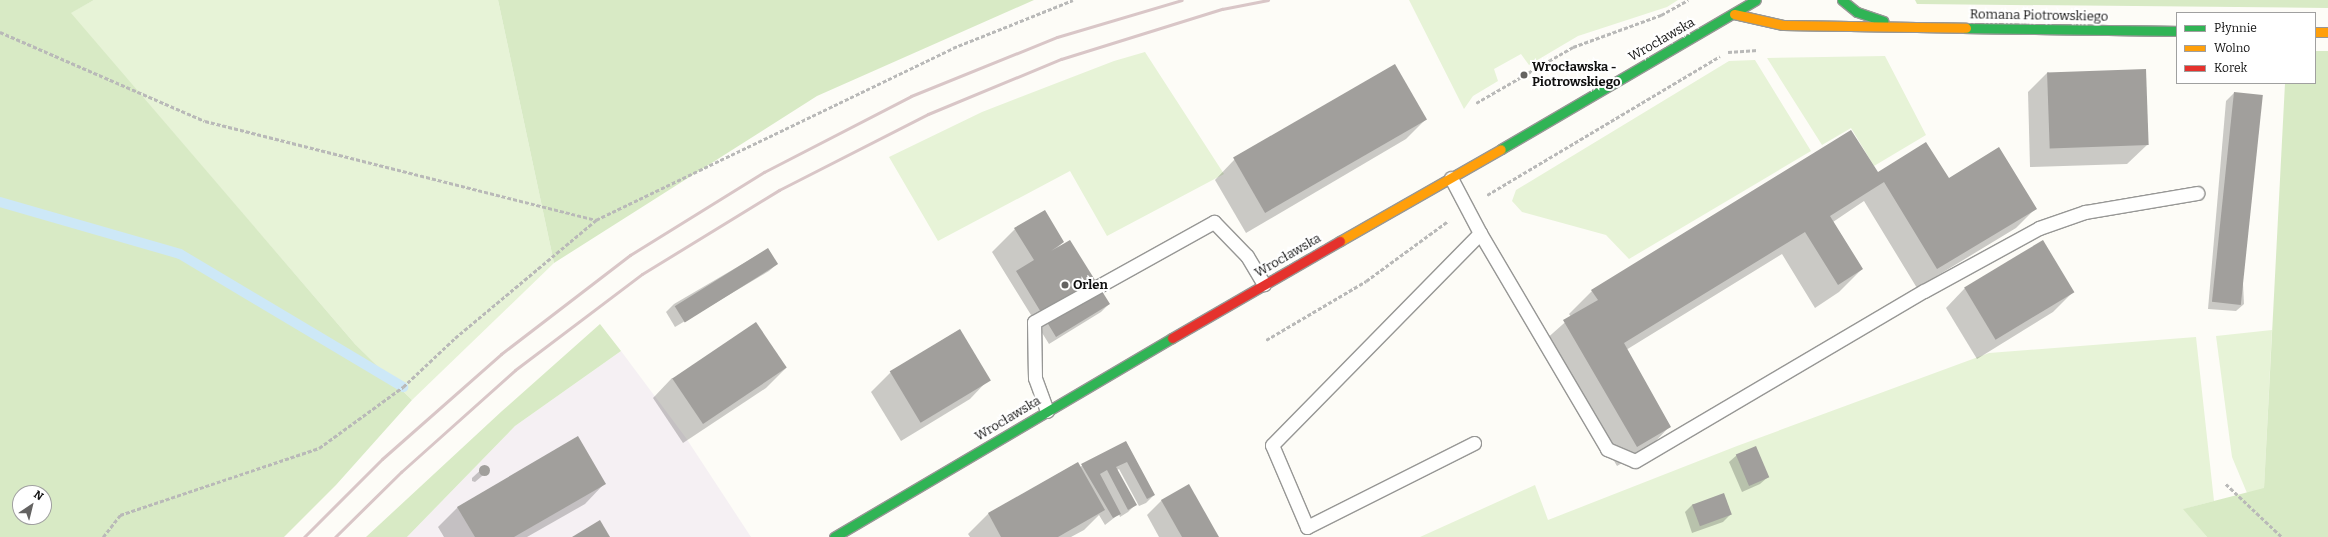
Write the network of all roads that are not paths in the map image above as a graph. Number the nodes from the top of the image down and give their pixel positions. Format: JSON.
{"nodes":[{"id":1,"x":1756,"y":0,"type":"edge"},
{"id":2,"x":1842,"y":0,"type":"edge"},
{"id":3,"x":1734,"y":14,"type":"junction"},
{"id":4,"x":1901,"y":26,"type":"junction"},
{"id":5,"x":2176,"y":31,"type":"edge"},
{"id":6,"x":2316,"y":32,"type":"edge"},
{"id":7,"x":2328,"y":32,"type":"edge"},
{"id":8,"x":1451,"y":178,"type":"junction"},
{"id":9,"x":2197,"y":193,"type":"dead end"},
{"id":10,"x":1480,"y":233,"type":"junction"},
{"id":11,"x":1264,"y":284,"type":"junction"},
{"id":12,"x":1047,"y":411,"type":"junction"},
{"id":13,"x":1474,"y":443,"type":"dead end"},
{"id":14,"x":834,"y":537,"type":"edge"}],
"edges":[{"from":1,"to":3,"type":"main road","name":"Wrocławska"},
{"from":2,"to":4,"type":"main road","name":"Romana Piotrowskiego"},
{"from":3,"to":4,"type":"main road","name":"Romana Piotrowskiego"},
{"from":3,"to":8,"type":"main road","name":"Wrocławska"},
{"from":4,"to":5,"type":"main road","name":"Romana Piotrowskiego"},
{"from":6,"to":7,"type":"main road"},
{"from":8,"to":10,"type":"lane"},
{"from":8,"to":11,"type":"main road","name":"Wrocławska"},
{"from":9,"to":10,"type":"lane"},
{"from":10,"to":13,"type":"lane"},
{"from":11,"to":12,"type":"main road","name":"Wrocławska"},
{"from":11,"to":12,"type":"lane"},
{"from":12,"to":14,"type":"main road","name":"Wrocławska"}]}
